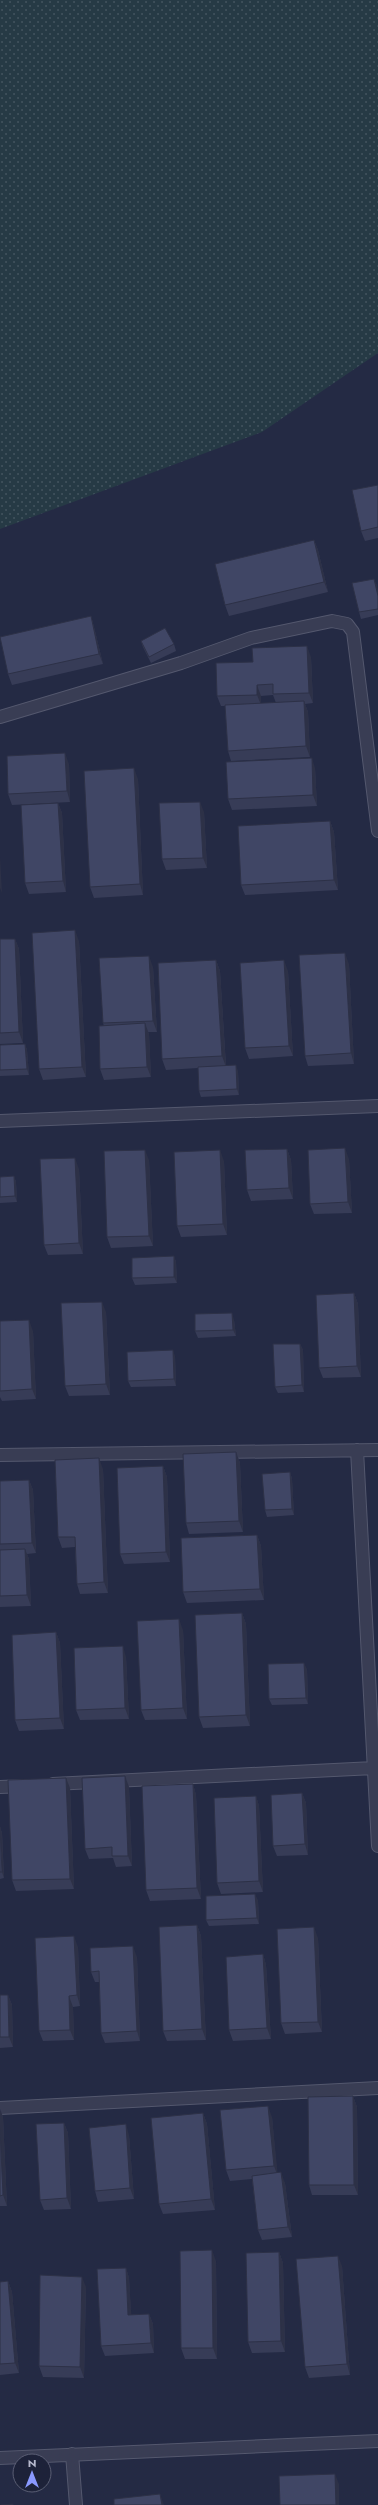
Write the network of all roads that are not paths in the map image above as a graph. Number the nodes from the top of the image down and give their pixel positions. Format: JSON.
{"nodes":[{"id":1,"x":0,"y":717,"type":"edge"},
{"id":2,"x":378,"y":831,"type":"edge"},
{"id":3,"x":378,"y":1106,"type":"edge"},
{"id":4,"x":0,"y":1121,"type":"edge"},
{"id":5,"x":357,"y":1450,"type":"junction"},
{"id":6,"x":378,"y":1450,"type":"edge"},
{"id":7,"x":0,"y":1455,"type":"edge"},
{"id":8,"x":374,"y":1768,"type":"junction"},
{"id":9,"x":0,"y":1787,"type":"edge"},
{"id":10,"x":378,"y":1846,"type":"edge"},
{"id":11,"x":378,"y":2088,"type":"edge"},
{"id":12,"x":0,"y":2108,"type":"edge"},
{"id":13,"x":378,"y":2441,"type":"edge"},
{"id":14,"x":72,"y":2454,"type":"junction"},
{"id":15,"x":0,"y":2458,"type":"edge"},
{"id":16,"x":76,"y":2505,"type":"edge"}],
"edges":[{"from":1,"to":2,"type":"street"},
{"from":3,"to":4,"type":"street"},
{"from":5,"to":6,"type":"street"},
{"from":5,"to":7,"type":"street"},
{"from":5,"to":8,"type":"street"},
{"from":8,"to":9,"type":"street"},
{"from":8,"to":10,"type":"street"},
{"from":11,"to":12,"type":"street"},
{"from":13,"to":14,"type":"street"},
{"from":14,"to":15,"type":"street"},
{"from":14,"to":16,"type":"street"}]}
